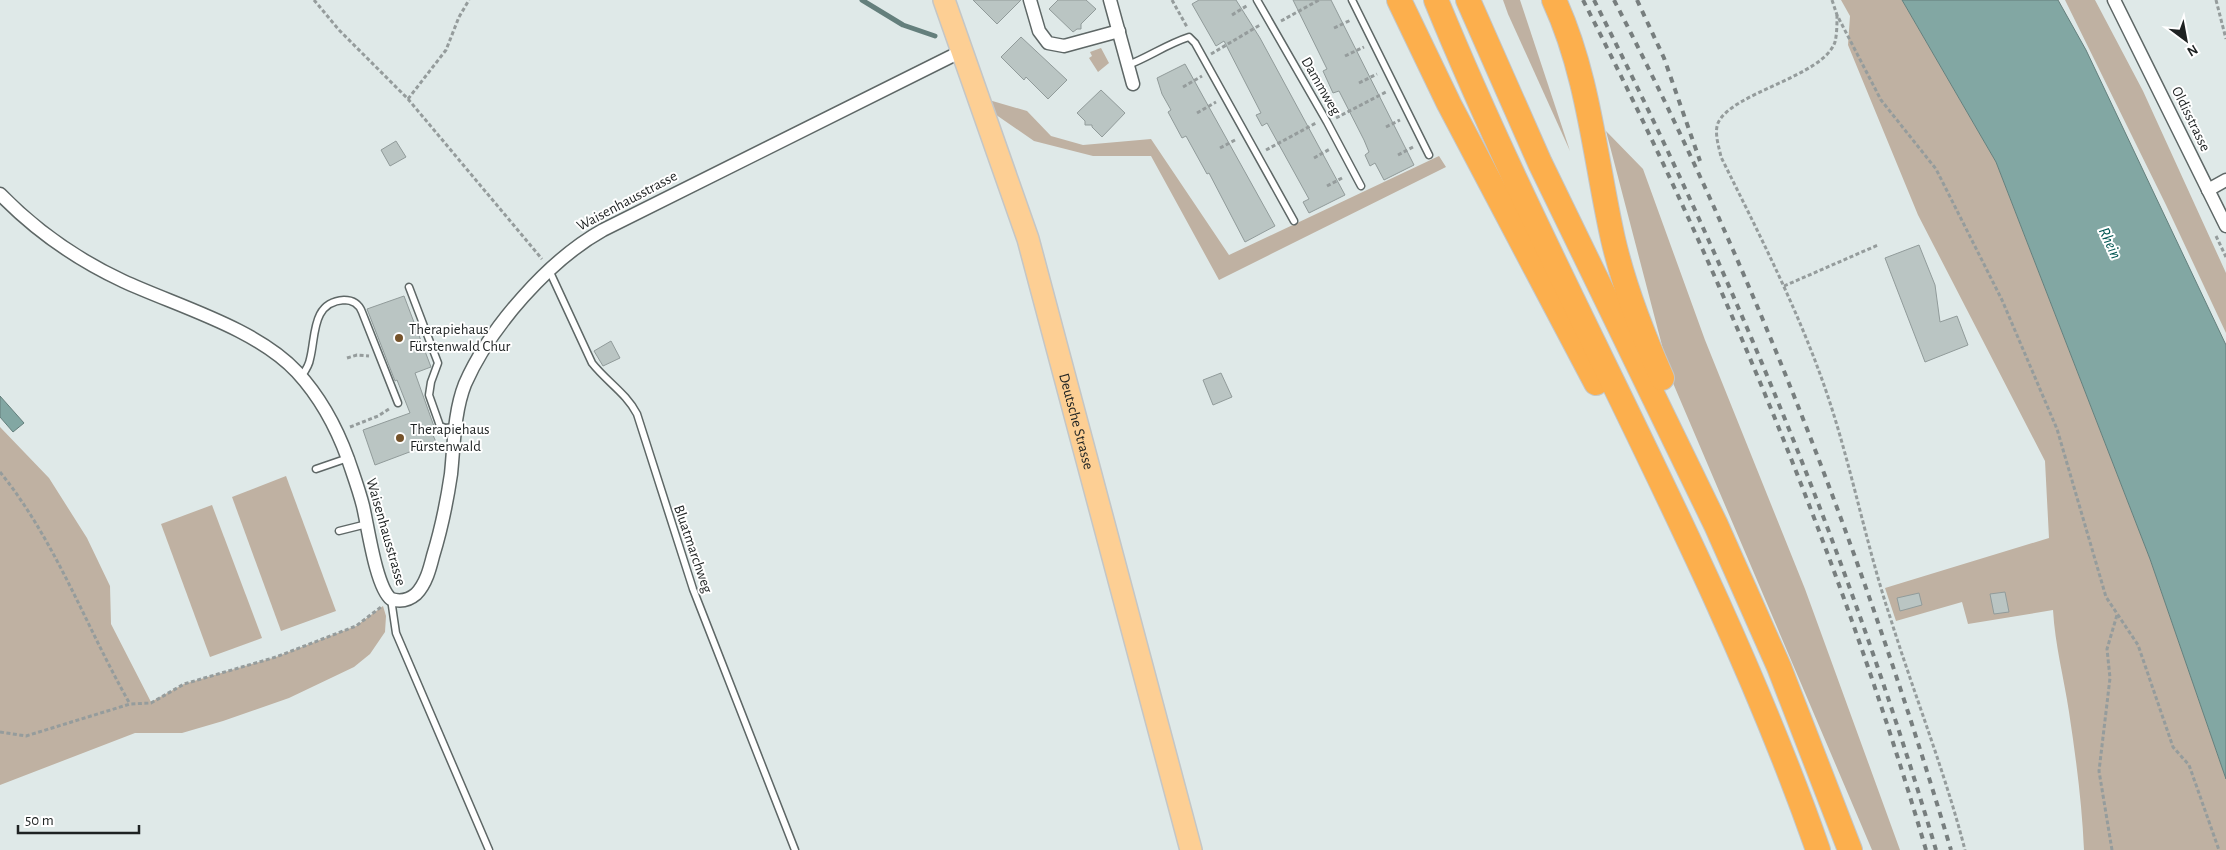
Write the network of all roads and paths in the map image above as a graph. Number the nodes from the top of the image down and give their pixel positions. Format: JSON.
{"nodes":[{"id":1,"x":314,"y":0,"type":"edge"},
{"id":2,"x":469,"y":0,"type":"edge"},
{"id":3,"x":944,"y":0,"type":"edge"},
{"id":4,"x":1030,"y":0,"type":"edge"},
{"id":5,"x":1110,"y":0,"type":"edge"},
{"id":6,"x":1172,"y":0,"type":"edge"},
{"id":7,"x":1257,"y":0,"type":"edge"},
{"id":8,"x":1320,"y":0,"type":"edge"},
{"id":9,"x":1352,"y":0,"type":"edge"},
{"id":10,"x":1399,"y":0,"type":"edge"},
{"id":11,"x":1436,"y":0,"type":"edge"},
{"id":12,"x":1468,"y":0,"type":"edge"},
{"id":13,"x":1554,"y":0,"type":"edge"},
{"id":14,"x":1832,"y":0,"type":"edge"},
{"id":15,"x":2114,"y":0,"type":"edge"},
{"id":16,"x":2216,"y":0,"type":"edge"},
{"id":17,"x":1232,"y":15,"type":"dead end"},
{"id":18,"x":1360,"y":15,"type":"junction"},
{"id":19,"x":1837,"y":15,"type":"junction"},
{"id":20,"x":1269,"y":19,"type":"junction"},
{"id":21,"x":1273,"y":26,"type":"junction"},
{"id":22,"x":1334,"y":28,"type":"dead end"},
{"id":23,"x":1119,"y":32,"type":"junction"},
{"id":24,"x":1189,"y":37,"type":"junction"},
{"id":25,"x":2226,"y":39,"type":"edge"},
{"id":26,"x":1373,"y":42,"type":"junction"},
{"id":27,"x":962,"y":51,"type":"junction"},
{"id":28,"x":1345,"y":56,"type":"dead end"},
{"id":29,"x":1204,"y":58,"type":"junction"},
{"id":30,"x":1128,"y":65,"type":"junction"},
{"id":31,"x":1387,"y":70,"type":"junction"},
{"id":32,"x":1211,"y":71,"type":"junction"},
{"id":33,"x":1133,"y":84,"type":"dead end"},
{"id":34,"x":1359,"y":84,"type":"dead end"},
{"id":35,"x":1183,"y":87,"type":"dead end"},
{"id":36,"x":1395,"y":88,"type":"junction"},
{"id":37,"x":1225,"y":97,"type":"junction"},
{"id":38,"x":408,"y":99,"type":"junction"},
{"id":39,"x":1197,"y":112,"type":"dead end"},
{"id":40,"x":1326,"y":120,"type":"junction"},
{"id":41,"x":1246,"y":134,"type":"junction"},
{"id":42,"x":1423,"y":142,"type":"junction"},
{"id":43,"x":1339,"y":144,"type":"junction"},
{"id":44,"x":1220,"y":148,"type":"dead end"},
{"id":45,"x":1257,"y":154,"type":"junction"},
{"id":46,"x":1429,"y":154,"type":"dead end"},
{"id":47,"x":1398,"y":155,"type":"dead end"},
{"id":48,"x":1314,"y":158,"type":"dead end"},
{"id":49,"x":1354,"y":172,"type":"junction"},
{"id":50,"x":2226,"y":180,"type":"edge"},
{"id":51,"x":1327,"y":186,"type":"dead end"},
{"id":52,"x":1361,"y":186,"type":"dead end"},
{"id":53,"x":2208,"y":190,"type":"junction"},
{"id":54,"x":0,"y":194,"type":"edge"},
{"id":55,"x":1294,"y":221,"type":"dead end"},
{"id":56,"x":2226,"y":226,"type":"edge"},
{"id":57,"x":1878,"y":245,"type":"dead end"},
{"id":58,"x":549,"y":270,"type":"junction"},
{"id":59,"x":1784,"y":286,"type":"junction"},
{"id":60,"x":409,"y":287,"type":"dead end"},
{"id":61,"x":380,"y":356,"type":"junction"},
{"id":62,"x":347,"y":358,"type":"dead end"},
{"id":63,"x":301,"y":377,"type":"junction"},
{"id":64,"x":398,"y":403,"type":"joint"},
{"id":65,"x":456,"y":427,"type":"junction"},
{"id":66,"x":344,"y":430,"type":"dead end"},
{"id":67,"x":348,"y":458,"type":"junction"},
{"id":68,"x":316,"y":469,"type":"dead end"},
{"id":69,"x":0,"y":472,"type":"edge"},
{"id":70,"x":367,"y":524,"type":"junction"},
{"id":71,"x":1716,"y":525,"type":"junction"},
{"id":72,"x":338,"y":531,"type":"dead end"},
{"id":73,"x":1710,"y":583,"type":"junction"},
{"id":74,"x":392,"y":599,"type":"junction"},
{"id":75,"x":2118,"y":614,"type":"junction"},
{"id":76,"x":130,"y":704,"type":"junction"},
{"id":77,"x":0,"y":732,"type":"edge"},
{"id":78,"x":489,"y":850,"type":"edge"},
{"id":79,"x":795,"y":850,"type":"edge"},
{"id":80,"x":1191,"y":850,"type":"edge"},
{"id":81,"x":1818,"y":850,"type":"edge"},
{"id":82,"x":1850,"y":850,"type":"edge"},
{"id":83,"x":1966,"y":850,"type":"edge"},
{"id":84,"x":2112,"y":850,"type":"edge"},
{"id":85,"x":2219,"y":850,"type":"edge"}],
"edges":[{"from":1,"to":38,"type":"path"},
{"from":2,"to":38,"type":"path"},
{"from":3,"to":27,"type":"main road","name":"Deutsche Strasse"},
{"from":4,"to":23,"type":"street"},
{"from":5,"to":23,"type":"street"},
{"from":6,"to":24,"type":"path"},
{"from":7,"to":17,"type":"path"},
{"from":7,"to":20,"type":"lane","name":"Dammweg"},
{"from":8,"to":21,"type":"path"},
{"from":9,"to":18,"type":"lane"},
{"from":10,"to":73,"type":"highway"},
{"from":11,"to":73,"type":"highway"},
{"from":12,"to":71,"type":"highway"},
{"from":13,"to":71,"type":"highway"},
{"from":14,"to":19,"type":"path"},
{"from":15,"to":53,"type":"street","name":"Oldisstrasse"},
{"from":16,"to":25,"type":"path"},
{"from":18,"to":22,"type":"path"},
{"from":18,"to":26,"type":"lane"},
{"from":19,"to":59,"type":"path"},
{"from":19,"to":75,"type":"path"},
{"from":20,"to":21,"type":"lane","name":"Dammweg"},
{"from":20,"to":29,"type":"path"},
{"from":21,"to":40,"type":"lane","name":"Dammweg"},
{"from":23,"to":30,"type":"street"},
{"from":24,"to":29,"type":"lane"},
{"from":24,"to":30,"type":"lane"},
{"from":26,"to":28,"type":"path"},
{"from":26,"to":31,"type":"lane"},
{"from":27,"to":58,"type":"street","name":"Waisenhausstrasse"},
{"from":27,"to":80,"type":"main road","name":"Deutsche Strasse"},
{"from":29,"to":32,"type":"lane"},
{"from":30,"to":33,"type":"street"},
{"from":31,"to":34,"type":"path"},
{"from":31,"to":36,"type":"lane"},
{"from":32,"to":35,"type":"path"},
{"from":32,"to":37,"type":"lane"},
{"from":36,"to":40,"type":"path"},
{"from":36,"to":42,"type":"lane"},
{"from":37,"to":39,"type":"path"},
{"from":37,"to":41,"type":"lane"},
{"from":38,"to":58,"type":"path"},
{"from":40,"to":43,"type":"lane","name":"Dammweg"},
{"from":40,"to":45,"type":"path"},
{"from":41,"to":44,"type":"path"},
{"from":41,"to":45,"type":"lane"},
{"from":42,"to":46,"type":"lane"},
{"from":42,"to":47,"type":"path"},
{"from":43,"to":48,"type":"path"},
{"from":43,"to":49,"type":"lane","name":"Dammweg"},
{"from":45,"to":55,"type":"lane"},
{"from":49,"to":51,"type":"path"},
{"from":49,"to":52,"type":"lane","name":"Dammweg"},
{"from":50,"to":53,"type":"street"},
{"from":53,"to":56,"type":"street","name":"Oldisstrasse"},
{"from":54,"to":63,"type":"street","name":"Waisenhausstrasse"},
{"from":57,"to":59,"type":"path"},
{"from":58,"to":65,"type":"street","name":"Waisenhausstrasse"},
{"from":58,"to":79,"type":"lane","name":"Bluatmarchweg"},
{"from":59,"to":83,"type":"path"},
{"from":60,"to":65,"type":"lane"},
{"from":61,"to":62,"type":"path"},
{"from":61,"to":63,"type":"lane"},
{"from":61,"to":64,"type":"lane"},
{"from":63,"to":67,"type":"street","name":"Waisenhausstrasse"},
{"from":64,"to":66,"type":"path"},
{"from":65,"to":74,"type":"street","name":"Waisenhausstrasse"},
{"from":67,"to":68,"type":"lane"},
{"from":67,"to":70,"type":"street","name":"Waisenhausstrasse"},
{"from":69,"to":76,"type":"path"},
{"from":70,"to":72,"type":"lane"},
{"from":70,"to":74,"type":"street","name":"Waisenhausstrasse"},
{"from":71,"to":82,"type":"highway"},
{"from":73,"to":81,"type":"highway"},
{"from":74,"to":76,"type":"path"},
{"from":74,"to":78,"type":"lane"},
{"from":75,"to":84,"type":"path"},
{"from":75,"to":85,"type":"path"},
{"from":76,"to":77,"type":"path"}]}
